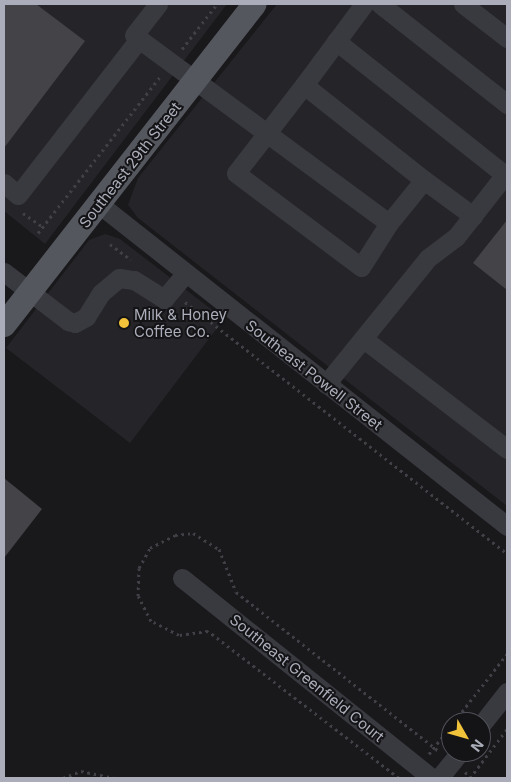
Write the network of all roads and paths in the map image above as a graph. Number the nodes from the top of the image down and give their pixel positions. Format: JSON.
{"nodes":[{"id":1,"x":158,"y":4,"type":"edge"},
{"id":2,"x":217,"y":4,"type":"edge"},
{"id":3,"x":255,"y":4,"type":"edge"},
{"id":4,"x":364,"y":4,"type":"edge"},
{"id":5,"x":380,"y":4,"type":"edge"},
{"id":6,"x":463,"y":4,"type":"edge"},
{"id":7,"x":134,"y":35,"type":"dead end"},
{"id":8,"x":507,"y":38,"type":"edge"},
{"id":9,"x":336,"y":41,"type":"junction"},
{"id":10,"x":170,"y":64,"type":"junction"},
{"id":11,"x":194,"y":83,"type":"junction"},
{"id":12,"x":304,"y":85,"type":"junction"},
{"id":13,"x":507,"y":104,"type":"edge"},
{"id":14,"x":264,"y":133,"type":"junction"},
{"id":15,"x":506,"y":173,"type":"edge"},
{"id":16,"x":424,"y":180,"type":"junction"},
{"id":17,"x":4,"y":183,"type":"edge"},
{"id":18,"x":99,"y":204,"type":"junction"},
{"id":19,"x":473,"y":216,"type":"junction"},
{"id":20,"x":389,"y":223,"type":"junction"},
{"id":21,"x":38,"y":233,"type":"dead end"},
{"id":22,"x":110,"y":244,"type":"dead end"},
{"id":23,"x":133,"y":262,"type":"dead end"},
{"id":24,"x":4,"y":272,"type":"edge"},
{"id":25,"x":186,"y":273,"type":"junction"},
{"id":26,"x":30,"y":292,"type":"junction"},
{"id":27,"x":172,"y":292,"type":"junction"},
{"id":28,"x":4,"y":325,"type":"edge"},
{"id":29,"x":365,"y":340,"type":"junction"},
{"id":30,"x":326,"y":384,"type":"junction"},
{"id":31,"x":507,"y":449,"type":"edge"},
{"id":32,"x":507,"y":526,"type":"edge"},
{"id":33,"x":507,"y":554,"type":"edge"},
{"id":34,"x":182,"y":578,"type":"dead end"},
{"id":35,"x":507,"y":654,"type":"edge"},
{"id":36,"x":507,"y":692,"type":"edge"},
{"id":37,"x":462,"y":712,"type":"edge"},
{"id":38,"x":491,"y":712,"type":"edge"},
{"id":39,"x":507,"y":729,"type":"edge"},
{"id":40,"x":441,"y":744,"type":"edge"},
{"id":41,"x":452,"y":762,"type":"edge"},
{"id":42,"x":425,"y":773,"type":"edge"},
{"id":43,"x":63,"y":778,"type":"edge"},
{"id":44,"x":114,"y":778,"type":"edge"},
{"id":45,"x":439,"y":778,"type":"edge"},
{"id":46,"x":469,"y":778,"type":"edge"}],
"edges":[{"from":1,"to":7,"type":"street"},
{"from":2,"to":10,"type":"path"},
{"from":3,"to":11,"type":"main road","name":"Southeast 29th Street"},
{"from":4,"to":9,"type":"street"},
{"from":5,"to":13,"type":"street"},
{"from":6,"to":8,"type":"street"},
{"from":9,"to":12,"type":"street"},
{"from":9,"to":15,"type":"street"},
{"from":10,"to":11,"type":"street"},
{"from":10,"to":17,"type":"street"},
{"from":10,"to":21,"type":"path"},
{"from":11,"to":14,"type":"street"},
{"from":11,"to":18,"type":"main road","name":"Southeast 29th Street"},
{"from":12,"to":14,"type":"street"},
{"from":12,"to":16,"type":"street"},
{"from":14,"to":20,"type":"street"},
{"from":14,"to":20,"type":"street"},
{"from":15,"to":19,"type":"street"},
{"from":16,"to":19,"type":"street"},
{"from":16,"to":20,"type":"street"},
{"from":18,"to":25,"type":"street","name":"Southeast Powell Street"},
{"from":18,"to":26,"type":"main road","name":"Southeast 29th Street"},
{"from":19,"to":29,"type":"street"},
{"from":22,"to":23,"type":"path"},
{"from":24,"to":26,"type":"street"},
{"from":25,"to":27,"type":"street"},
{"from":25,"to":30,"type":"street","name":"Southeast Powell Street"},
{"from":26,"to":27,"type":"street"},
{"from":26,"to":28,"type":"main road","name":"Southeast 29th Street"},
{"from":27,"to":33,"type":"path"},
{"from":29,"to":30,"type":"street"},
{"from":29,"to":31,"type":"street"},
{"from":30,"to":32,"type":"street","name":"Southeast Powell Street"},
{"from":34,"to":42,"type":"street","name":"Southeast Greenfield Court"},
{"from":35,"to":37,"type":"path"},
{"from":36,"to":38,"type":"street"},
{"from":39,"to":46,"type":"path"},
{"from":40,"to":42,"type":"path"},
{"from":41,"to":45,"type":"street"},
{"from":43,"to":44,"type":"path"}]}
